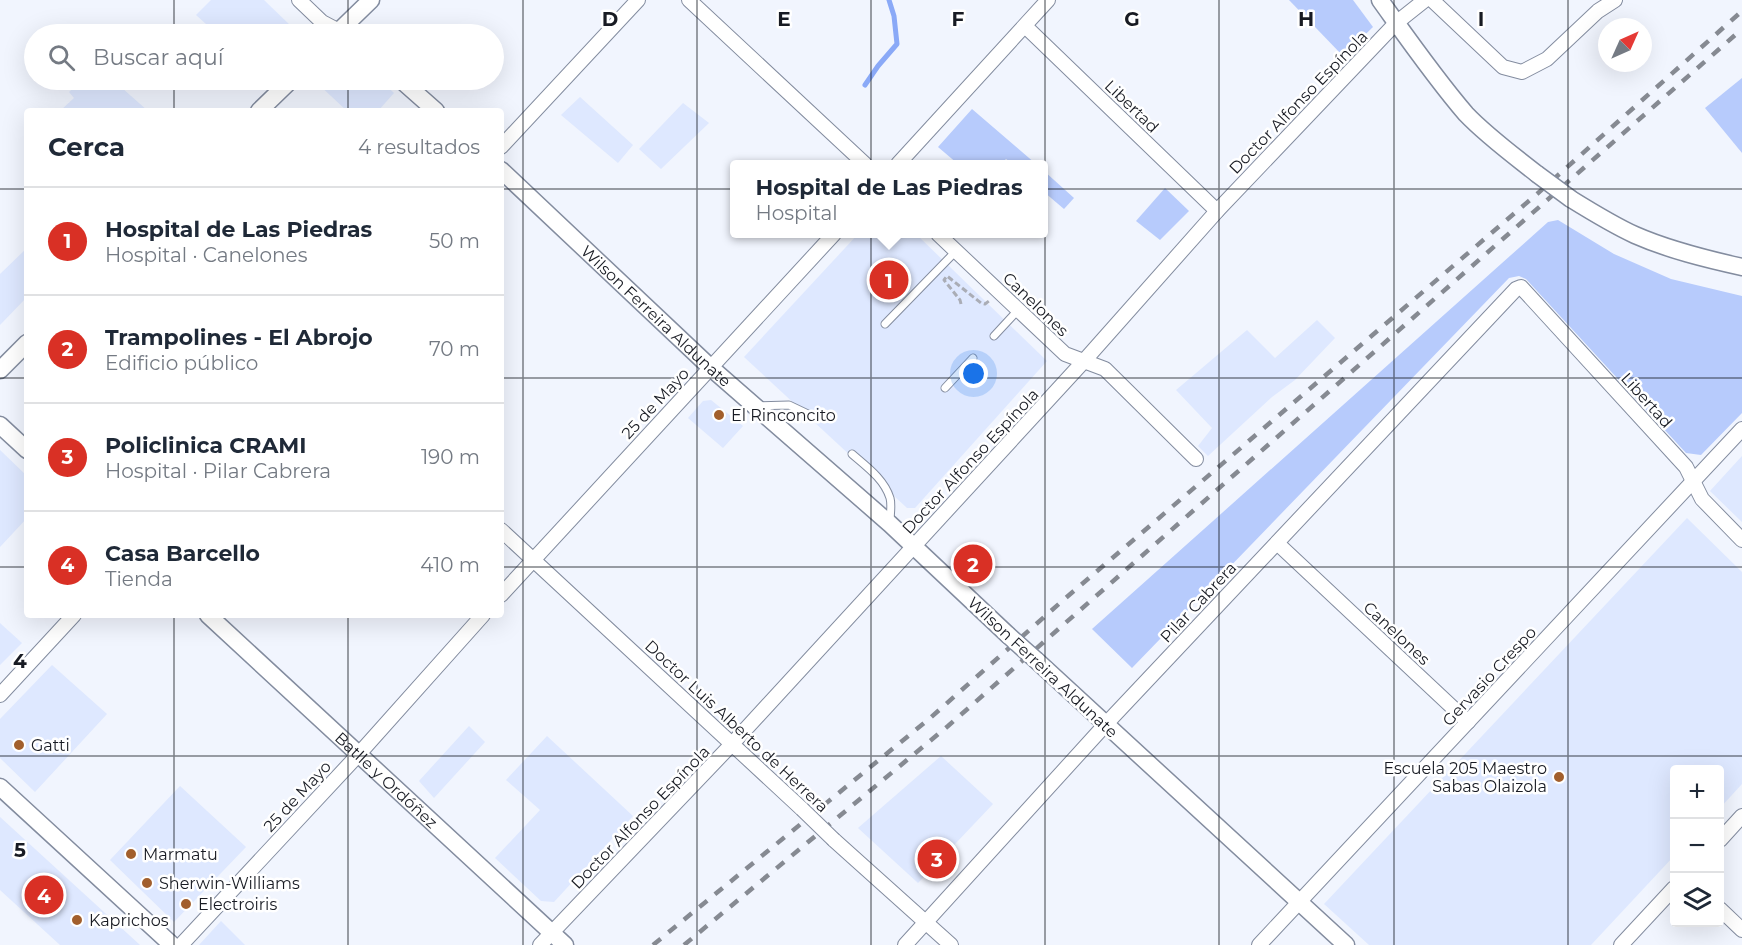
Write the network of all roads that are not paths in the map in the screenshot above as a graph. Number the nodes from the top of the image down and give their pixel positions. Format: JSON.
{"nodes":[{"id":1,"x":299,"y":0,"type":"edge"},
{"id":2,"x":371,"y":0,"type":"edge"},
{"id":3,"x":638,"y":0,"type":"edge"},
{"id":4,"x":689,"y":0,"type":"edge"},
{"id":5,"x":1048,"y":0,"type":"edge"},
{"id":6,"x":1380,"y":0,"type":"edge"},
{"id":7,"x":1425,"y":0,"type":"edge"},
{"id":8,"x":1432,"y":0,"type":"edge"},
{"id":9,"x":1615,"y":0,"type":"edge"},
{"id":10,"x":1396,"y":23,"type":"junction"},
{"id":11,"x":325,"y":24,"type":"edge"},
{"id":12,"x":348,"y":24,"type":"edge"},
{"id":13,"x":1025,"y":26,"type":"junction"},
{"id":14,"x":281,"y":90,"type":"edge"},
{"id":15,"x":412,"y":90,"type":"edge"},
{"id":16,"x":262,"y":108,"type":"edge"},
{"id":17,"x":433,"y":108,"type":"edge"},
{"id":18,"x":504,"y":144,"type":"edge"},
{"id":19,"x":860,"y":160,"type":"edge"},
{"id":20,"x":903,"y":160,"type":"edge"},
{"id":21,"x":504,"y":173,"type":"edge"},
{"id":22,"x":1217,"y":211,"type":"junction"},
{"id":23,"x":830,"y":238,"type":"edge"},
{"id":24,"x":942,"y":238,"type":"edge"},
{"id":25,"x":956,"y":251,"type":"junction"},
{"id":26,"x":1742,"y":267,"type":"edge"},
{"id":27,"x":1521,"y":287,"type":"joint"},
{"id":28,"x":1018,"y":310,"type":"junction"},
{"id":29,"x":885,"y":324,"type":"dead end"},
{"id":30,"x":994,"y":336,"type":"dead end"},
{"id":31,"x":24,"y":346,"type":"edge"},
{"id":32,"x":973,"y":358,"type":"dead end"},
{"id":33,"x":1084,"y":362,"type":"junction"},
{"id":34,"x":710,"y":367,"type":"junction"},
{"id":35,"x":0,"y":370,"type":"edge"},
{"id":36,"x":945,"y":388,"type":"dead end"},
{"id":37,"x":753,"y":406,"type":"junction"},
{"id":38,"x":810,"y":415,"type":"dead end"},
{"id":39,"x":0,"y":425,"type":"edge"},
{"id":40,"x":1742,"y":429,"type":"edge"},
{"id":41,"x":24,"y":447,"type":"edge"},
{"id":42,"x":852,"y":454,"type":"dead end"},
{"id":43,"x":1196,"y":459,"type":"dead end"},
{"id":44,"x":1693,"y":481,"type":"junction"},
{"id":45,"x":890,"y":524,"type":"junction"},
{"id":46,"x":504,"y":533,"type":"edge"},
{"id":47,"x":1742,"y":540,"type":"edge"},
{"id":48,"x":1277,"y":543,"type":"junction"},
{"id":49,"x":913,"y":547,"type":"junction"},
{"id":50,"x":533,"y":559,"type":"junction"},
{"id":51,"x":504,"y":592,"type":"edge"},
{"id":52,"x":71,"y":618,"type":"edge"},
{"id":53,"x":211,"y":618,"type":"edge"},
{"id":54,"x":480,"y":618,"type":"edge"},
{"id":55,"x":0,"y":694,"type":"edge"},
{"id":56,"x":1468,"y":722,"type":"junction"},
{"id":57,"x":1105,"y":725,"type":"junction"},
{"id":58,"x":732,"y":744,"type":"junction"},
{"id":59,"x":358,"y":754,"type":"junction"},
{"id":60,"x":0,"y":787,"type":"edge"},
{"id":61,"x":1742,"y":816,"type":"edge"},
{"id":62,"x":1724,"y":835,"type":"edge"},
{"id":63,"x":1670,"y":892,"type":"edge"},
{"id":64,"x":1299,"y":902,"type":"junction"},
{"id":65,"x":1724,"y":914,"type":"edge"},
{"id":66,"x":926,"y":921,"type":"junction"},
{"id":67,"x":1742,"y":930,"type":"edge"},
{"id":68,"x":545,"y":939,"type":"edge"},
{"id":69,"x":172,"y":945,"type":"edge"},
{"id":70,"x":181,"y":945,"type":"edge"},
{"id":71,"x":565,"y":945,"type":"edge"},
{"id":72,"x":904,"y":945,"type":"edge"},
{"id":73,"x":951,"y":945,"type":"edge"},
{"id":74,"x":1259,"y":945,"type":"edge"},
{"id":75,"x":1346,"y":945,"type":"edge"},
{"id":76,"x":1621,"y":945,"type":"edge"}],
"edges":[{"from":1,"to":11,"type":"street"},
{"from":2,"to":12,"type":"street"},
{"from":3,"to":18,"type":"street"},
{"from":4,"to":19,"type":"street"},
{"from":5,"to":13,"type":"street"},
{"from":6,"to":10,"type":"street"},
{"from":7,"to":10,"type":"street","name":"Doctor Alfonso Espínola"},
{"from":8,"to":9,"type":"street"},
{"from":10,"to":22,"type":"street","name":"Doctor Alfonso Espínola"},
{"from":10,"to":26,"type":"street","bridge":true},
{"from":13,"to":20,"type":"street"},
{"from":13,"to":22,"type":"street","name":"Libertad"},
{"from":14,"to":16,"type":"street"},
{"from":15,"to":17,"type":"street"},
{"from":21,"to":34,"type":"street","name":"Wilson Ferreira Aldunate"},
{"from":22,"to":33,"type":"street","name":"Doctor Alfonso Espínola"},
{"from":23,"to":34,"type":"street","name":"25 de Mayo"},
{"from":24,"to":25,"type":"street","name":"Canelones"},
{"from":25,"to":28,"type":"street","name":"Canelones"},
{"from":25,"to":29,"type":"lane"},
{"from":27,"to":44,"type":"street","name":"Libertad"},
{"from":27,"to":48,"type":"street","name":"Pilar Cabrera"},
{"from":28,"to":30,"type":"lane"},
{"from":28,"to":33,"type":"street","name":"Canelones"},
{"from":31,"to":35,"type":"street"},
{"from":32,"to":36,"type":"lane"},
{"from":33,"to":43,"type":"street","name":"Canelones"},
{"from":33,"to":49,"type":"street","name":"Doctor Alfonso Espínola"},
{"from":34,"to":37,"type":"street","name":"Wilson Ferreira Aldunate"},
{"from":34,"to":50,"type":"street","name":"25 de Mayo"},
{"from":37,"to":38,"type":"lane"},
{"from":37,"to":45,"type":"street","name":"Wilson Ferreira Aldunate"},
{"from":39,"to":41,"type":"street"},
{"from":40,"to":44,"type":"street","name":"Gervasio Crespo"},
{"from":42,"to":45,"type":"lane"},
{"from":44,"to":47,"type":"street","name":"Libertad"},
{"from":44,"to":56,"type":"street","name":"Gervasio Crespo"},
{"from":45,"to":49,"type":"street","name":"Wilson Ferreira Aldunate"},
{"from":46,"to":50,"type":"street","name":"Doctor Luis Alberto de Herrera"},
{"from":48,"to":56,"type":"street","name":"Canelones"},
{"from":48,"to":57,"type":"street","name":"Pilar Cabrera"},
{"from":49,"to":57,"type":"street","name":"Wilson Ferreira Aldunate","bridge":true},
{"from":49,"to":58,"type":"street","name":"Doctor Alfonso Espínola"},
{"from":50,"to":51,"type":"street","name":"25 de Mayo"},
{"from":50,"to":58,"type":"street","name":"Doctor Luis Alberto de Herrera"},
{"from":52,"to":55,"type":"street"},
{"from":53,"to":59,"type":"street","name":"Batlle y Ordóñez"},
{"from":54,"to":59,"type":"street","name":"25 de Mayo"},
{"from":56,"to":64,"type":"street","name":"Gervasio Crespo"},
{"from":57,"to":64,"type":"street","name":"Wilson Ferreira Aldunate"},
{"from":57,"to":66,"type":"street","name":"Pilar Cabrera"},
{"from":58,"to":66,"type":"street","name":"Doctor Luis Alberto de Herrera","bridge":true},
{"from":58,"to":68,"type":"street","name":"Doctor Alfonso Espínola"},
{"from":59,"to":68,"type":"street","name":"Batlle y Ordóñez"},
{"from":59,"to":70,"type":"street","name":"25 de Mayo"},
{"from":60,"to":69,"type":"street"},
{"from":61,"to":62,"type":"street"},
{"from":63,"to":76,"type":"street"},
{"from":64,"to":74,"type":"street","name":"Gervasio Crespo"},
{"from":64,"to":75,"type":"street","name":"Wilson Ferreira Aldunate"},
{"from":65,"to":67,"type":"street"},
{"from":66,"to":72,"type":"street","name":"Pilar Cabrera"},
{"from":66,"to":73,"type":"street","name":"Doctor Luis Alberto de Herrera"},
{"from":68,"to":71,"type":"street","name":"Batlle y Ordóñez"}]}
